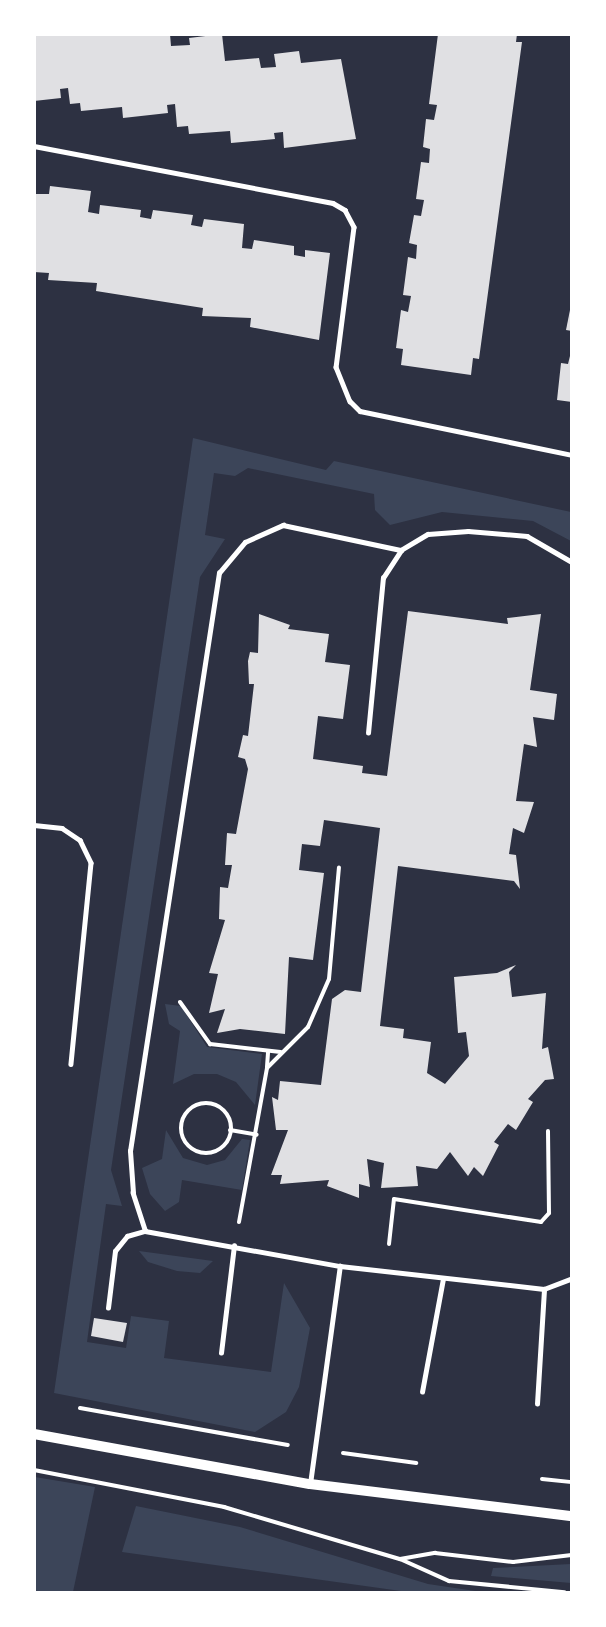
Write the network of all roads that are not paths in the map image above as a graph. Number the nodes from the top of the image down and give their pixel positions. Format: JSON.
{"nodes":[{"id":1,"x":34,"y":146,"type":"edge"},
{"id":2,"x":572,"y":454,"type":"edge"},
{"id":3,"x":401,"y":550,"type":"junction"},
{"id":4,"x":572,"y":562,"type":"edge"},
{"id":5,"x":368,"y":733,"type":"dead end"},
{"id":6,"x":34,"y":825,"type":"edge"},
{"id":7,"x":71,"y":1065,"type":"dead end"},
{"id":8,"x":145,"y":1231,"type":"junction"},
{"id":9,"x":234,"y":1246,"type":"junction"},
{"id":10,"x":340,"y":1266,"type":"junction"},
{"id":11,"x":572,"y":1278,"type":"edge"},
{"id":12,"x":443,"y":1279,"type":"junction"},
{"id":13,"x":544,"y":1289,"type":"junction"},
{"id":14,"x":108,"y":1308,"type":"dead end"},
{"id":15,"x":221,"y":1353,"type":"dead end"},
{"id":16,"x":422,"y":1392,"type":"dead end"},
{"id":17,"x":537,"y":1404,"type":"dead end"},
{"id":18,"x":34,"y":1434,"type":"edge"},
{"id":19,"x":310,"y":1484,"type":"junction"},
{"id":20,"x":572,"y":1516,"type":"edge"}],
"edges":[{"from":1,"to":2,"type":"lane"},
{"from":3,"to":4,"type":"lane"},
{"from":3,"to":5,"type":"lane"},
{"from":3,"to":8,"type":"lane"},
{"from":6,"to":7,"type":"lane"},
{"from":8,"to":9,"type":"lane"},
{"from":8,"to":14,"type":"lane"},
{"from":9,"to":10,"type":"lane"},
{"from":9,"to":15,"type":"lane"},
{"from":10,"to":12,"type":"lane"},
{"from":10,"to":19,"type":"lane"},
{"from":11,"to":13,"type":"lane"},
{"from":12,"to":13,"type":"lane"},
{"from":12,"to":16,"type":"lane"},
{"from":13,"to":17,"type":"lane"},
{"from":18,"to":19,"type":"street"},
{"from":19,"to":20,"type":"street"}]}
